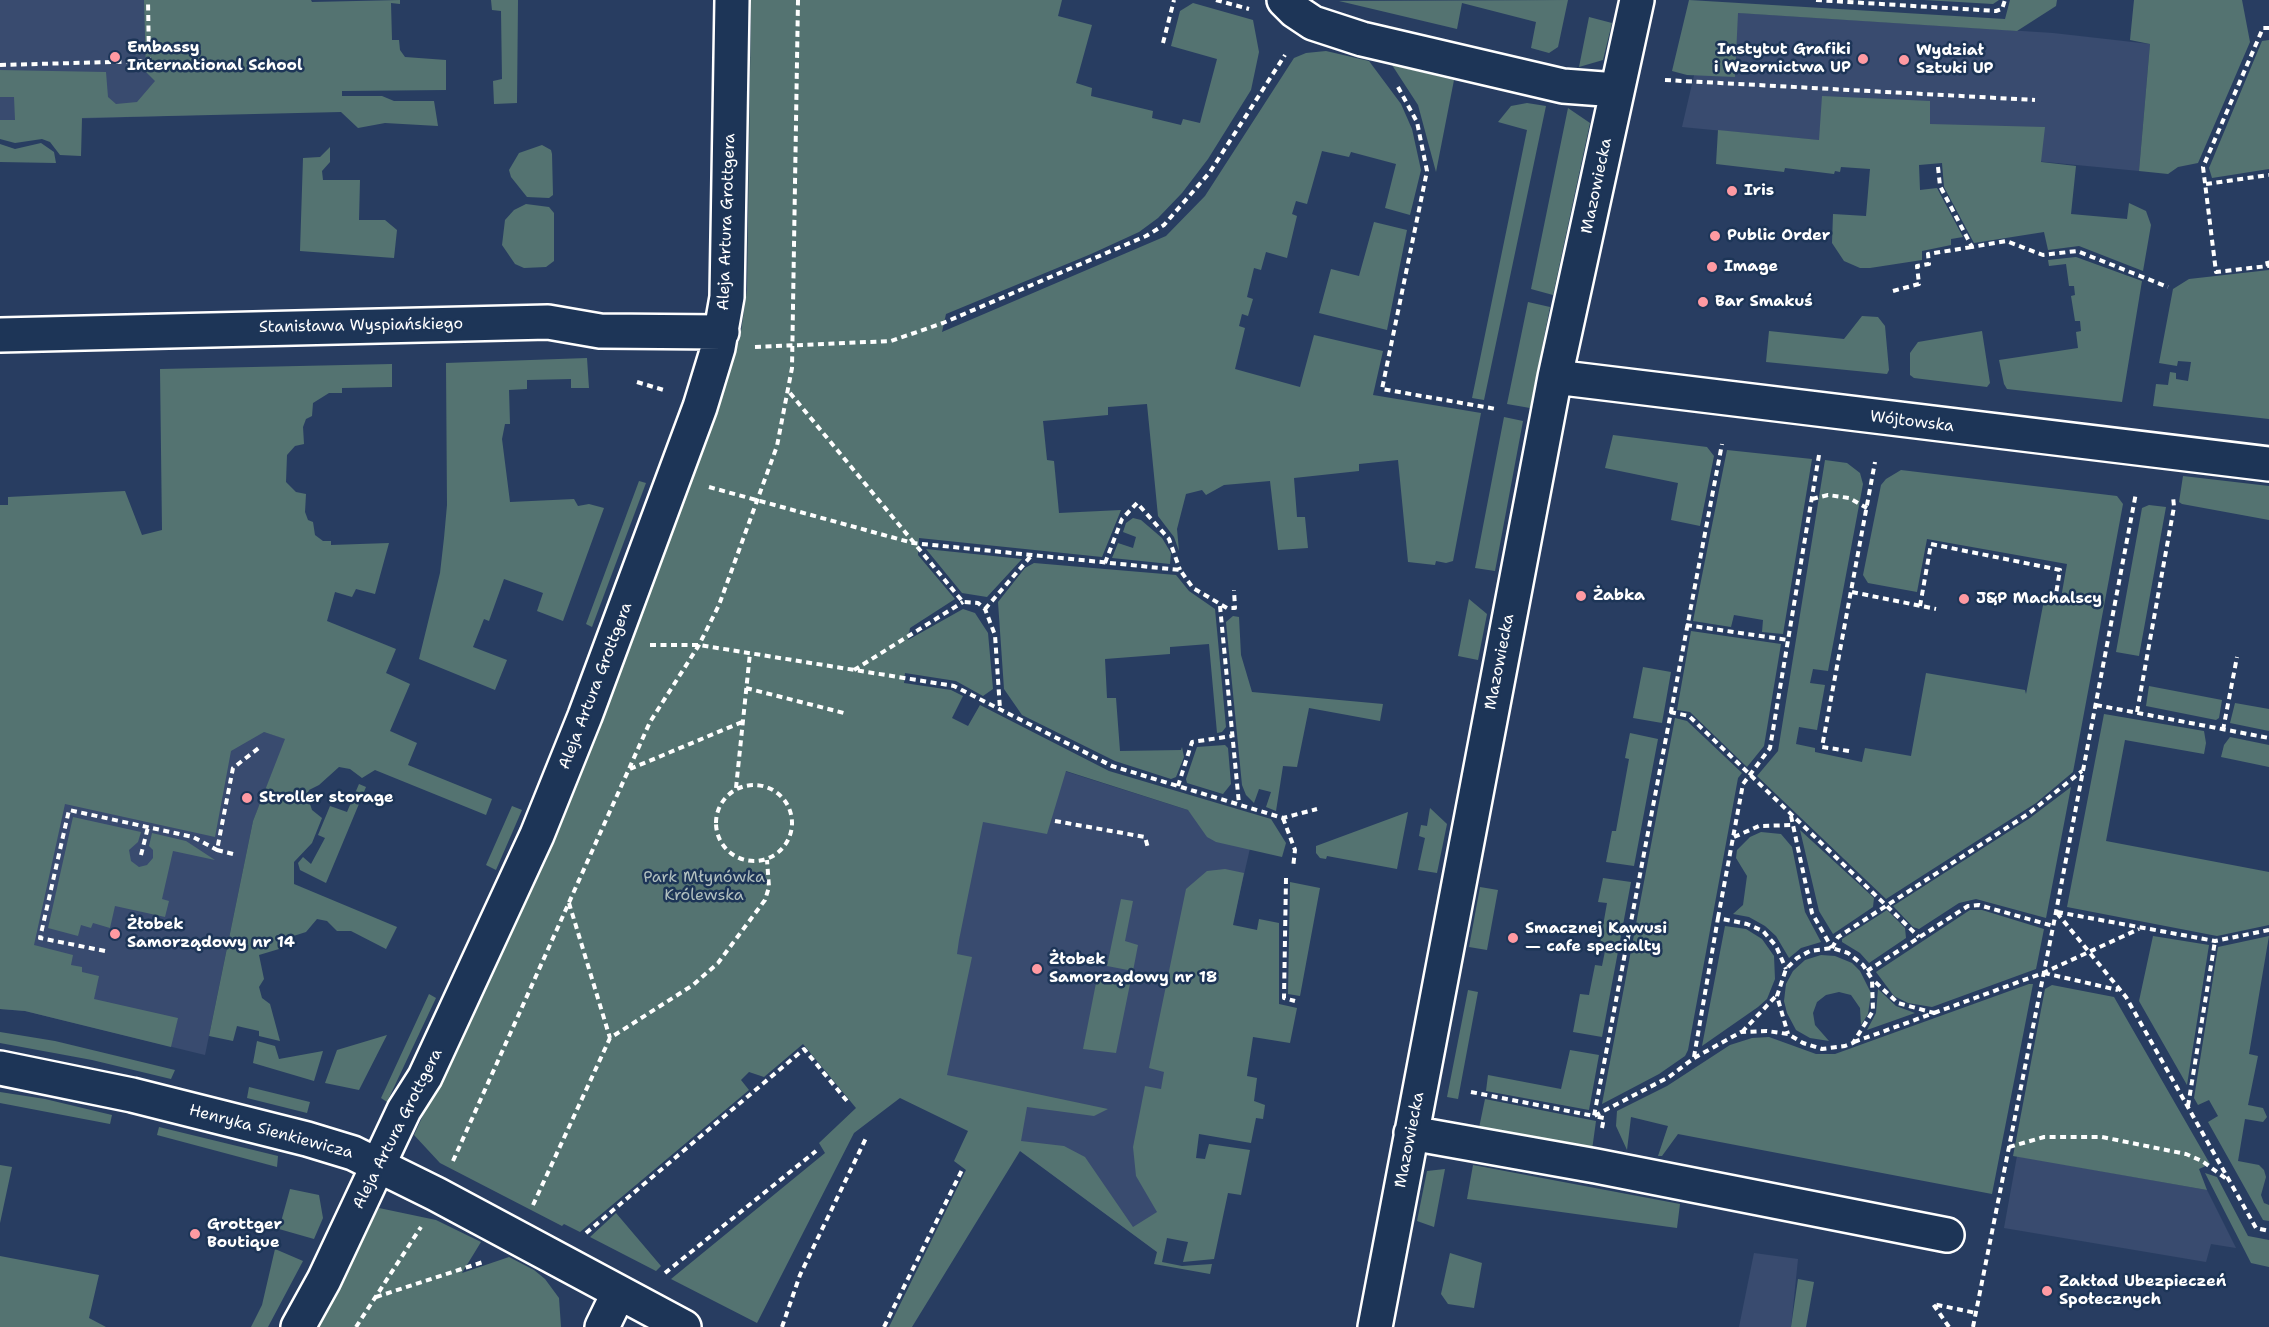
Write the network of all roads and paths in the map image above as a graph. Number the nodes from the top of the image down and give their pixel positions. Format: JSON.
{"nodes":[{"id":1,"x":148,"y":0,"type":"edge"},
{"id":2,"x":732,"y":0,"type":"edge"},
{"id":3,"x":798,"y":0,"type":"edge"},
{"id":4,"x":1174,"y":0,"type":"edge"},
{"id":5,"x":1215,"y":0,"type":"edge"},
{"id":6,"x":1284,"y":0,"type":"edge"},
{"id":7,"x":1638,"y":0,"type":"edge"},
{"id":8,"x":1816,"y":0,"type":"edge"},
{"id":9,"x":2005,"y":0,"type":"edge"},
{"id":10,"x":1249,"y":9,"type":"dead end"},
{"id":11,"x":2269,"y":28,"type":"edge"},
{"id":12,"x":1362,"y":39,"type":"junction"},
{"id":13,"x":1163,"y":43,"type":"dead end"},
{"id":14,"x":1285,"y":55,"type":"dead end"},
{"id":15,"x":0,"y":65,"type":"edge"},
{"id":16,"x":1665,"y":80,"type":"dead end"},
{"id":17,"x":1617,"y":90,"type":"junction"},
{"id":18,"x":2035,"y":100,"type":"dead end"},
{"id":19,"x":1938,"y":167,"type":"dead end"},
{"id":20,"x":2269,"y":175,"type":"edge"},
{"id":21,"x":2206,"y":184,"type":"junction"},
{"id":22,"x":1972,"y":247,"type":"junction"},
{"id":23,"x":2267,"y":261,"type":"dead end"},
{"id":24,"x":2168,"y":287,"type":"dead end"},
{"id":25,"x":1893,"y":291,"type":"dead end"},
{"id":26,"x":722,"y":332,"type":"junction"},
{"id":27,"x":0,"y":335,"type":"edge"},
{"id":28,"x":792,"y":346,"type":"junction"},
{"id":29,"x":1555,"y":377,"type":"junction"},
{"id":30,"x":637,"y":382,"type":"dead end"},
{"id":31,"x":789,"y":392,"type":"junction"},
{"id":32,"x":671,"y":393,"type":"dead end"},
{"id":33,"x":1496,"y":409,"type":"dead end"},
{"id":34,"x":1722,"y":444,"type":"dead end"},
{"id":35,"x":1819,"y":455,"type":"dead end"},
{"id":36,"x":1875,"y":462,"type":"dead end"},
{"id":37,"x":2269,"y":464,"type":"edge"},
{"id":38,"x":674,"y":477,"type":"junction"},
{"id":39,"x":2136,"y":493,"type":"dead end"},
{"id":40,"x":2173,"y":496,"type":"dead end"},
{"id":41,"x":1812,"y":499,"type":"junction"},
{"id":42,"x":758,"y":501,"type":"junction"},
{"id":43,"x":1867,"y":508,"type":"junction"},
{"id":44,"x":914,"y":543,"type":"junction"},
{"id":45,"x":1031,"y":555,"type":"junction"},
{"id":46,"x":1105,"y":563,"type":"junction"},
{"id":47,"x":1180,"y":570,"type":"junction"},
{"id":48,"x":1234,"y":590,"type":"dead end"},
{"id":49,"x":1852,"y":592,"type":"junction"},
{"id":50,"x":2051,"y":593,"type":"dead end"},
{"id":51,"x":963,"y":602,"type":"junction"},
{"id":52,"x":1220,"y":606,"type":"junction"},
{"id":53,"x":1920,"y":606,"type":"junction"},
{"id":54,"x":985,"y":609,"type":"junction"},
{"id":55,"x":1936,"y":609,"type":"dead end"},
{"id":56,"x":1686,"y":625,"type":"junction"},
{"id":57,"x":1788,"y":640,"type":"junction"},
{"id":58,"x":612,"y":645,"type":"junction"},
{"id":59,"x":699,"y":645,"type":"junction"},
{"id":60,"x":750,"y":653,"type":"junction"},
{"id":61,"x":2237,"y":657,"type":"dead end"},
{"id":62,"x":853,"y":670,"type":"junction"},
{"id":63,"x":746,"y":687,"type":"junction"},
{"id":64,"x":2096,"y":705,"type":"junction"},
{"id":65,"x":1000,"y":709,"type":"junction"},
{"id":66,"x":1670,"y":712,"type":"junction"},
{"id":67,"x":2137,"y":712,"type":"junction"},
{"id":68,"x":844,"y":713,"type":"dead end"},
{"id":69,"x":742,"y":722,"type":"junction"},
{"id":70,"x":2223,"y":730,"type":"junction"},
{"id":71,"x":1232,"y":736,"type":"junction"},
{"id":72,"x":2269,"y":738,"type":"edge"},
{"id":73,"x":260,"y":747,"type":"dead end"},
{"id":74,"x":1850,"y":752,"type":"dead end"},
{"id":75,"x":630,"y":769,"type":"junction"},
{"id":76,"x":2083,"y":770,"type":"junction"},
{"id":77,"x":1749,"y":774,"type":"junction"},
{"id":78,"x":1178,"y":786,"type":"junction"},
{"id":79,"x":736,"y":788,"type":"junction"},
{"id":80,"x":1239,"y":804,"type":"junction"},
{"id":81,"x":1317,"y":809,"type":"dead end"},
{"id":82,"x":1791,"y":815,"type":"junction"},
{"id":83,"x":1283,"y":818,"type":"junction"},
{"id":84,"x":1055,"y":821,"type":"dead end"},
{"id":85,"x":1794,"y":825,"type":"junction"},
{"id":86,"x":148,"y":827,"type":"junction"},
{"id":87,"x":1733,"y":837,"type":"junction"},
{"id":88,"x":1148,"y":848,"type":"dead end"},
{"id":89,"x":217,"y":850,"type":"junction"},
{"id":90,"x":233,"y":854,"type":"dead end"},
{"id":91,"x":141,"y":855,"type":"dead end"},
{"id":92,"x":767,"y":860,"type":"junction"},
{"id":93,"x":1293,"y":868,"type":"dead end"},
{"id":94,"x":1286,"y":878,"type":"dead end"},
{"id":95,"x":569,"y":902,"type":"junction"},
{"id":96,"x":1886,"y":904,"type":"junction"},
{"id":97,"x":2056,"y":912,"type":"junction"},
{"id":98,"x":1719,"y":918,"type":"junction"},
{"id":99,"x":2053,"y":926,"type":"junction"},
{"id":100,"x":2139,"y":929,"type":"junction"},
{"id":101,"x":2269,"y":930,"type":"edge"},
{"id":102,"x":1919,"y":937,"type":"junction"},
{"id":103,"x":2215,"y":941,"type":"junction"},
{"id":104,"x":1832,"y":948,"type":"junction"},
{"id":105,"x":105,"y":951,"type":"dead end"},
{"id":106,"x":2087,"y":952,"type":"junction"},
{"id":107,"x":1786,"y":969,"type":"junction"},
{"id":108,"x":1867,"y":971,"type":"junction"},
{"id":109,"x":2043,"y":973,"type":"junction"},
{"id":110,"x":1872,"y":979,"type":"junction"},
{"id":111,"x":2119,"y":990,"type":"junction"},
{"id":112,"x":1777,"y":996,"type":"junction"},
{"id":113,"x":1295,"y":1001,"type":"dead end"},
{"id":114,"x":1934,"y":1013,"type":"junction"},
{"id":115,"x":1741,"y":1032,"type":"junction"},
{"id":116,"x":1788,"y":1034,"type":"junction"},
{"id":117,"x":610,"y":1038,"type":"junction"},
{"id":118,"x":1853,"y":1042,"type":"junction"},
{"id":119,"x":1694,"y":1058,"type":"junction"},
{"id":120,"x":0,"y":1068,"type":"edge"},
{"id":121,"x":1471,"y":1092,"type":"dead end"},
{"id":122,"x":847,"y":1101,"type":"dead end"},
{"id":123,"x":2188,"y":1107,"type":"junction"},
{"id":124,"x":1594,"y":1116,"type":"junction"},
{"id":125,"x":1411,"y":1133,"type":"junction"},
{"id":126,"x":867,"y":1136,"type":"dead end"},
{"id":127,"x":2008,"y":1147,"type":"junction"},
{"id":128,"x":816,"y":1151,"type":"dead end"},
{"id":129,"x":377,"y":1164,"type":"junction"},
{"id":130,"x":1596,"y":1166,"type":"junction"},
{"id":131,"x":962,"y":1170,"type":"dead end"},
{"id":132,"x":448,"y":1172,"type":"dead end"},
{"id":133,"x":2231,"y":1182,"type":"junction"},
{"id":134,"x":529,"y":1214,"type":"dead end"},
{"id":135,"x":426,"y":1219,"type":"dead end"},
{"id":136,"x":2269,"y":1231,"type":"edge"},
{"id":137,"x":1947,"y":1235,"type":"dead end"},
{"id":138,"x":579,"y":1240,"type":"dead end"},
{"id":139,"x":490,"y":1260,"type":"dead end"},
{"id":140,"x":658,"y":1279,"type":"dead end"},
{"id":141,"x":618,"y":1294,"type":"junction"},
{"id":142,"x":376,"y":1297,"type":"junction"},
{"id":143,"x":1976,"y":1313,"type":"junction"},
{"id":144,"x":298,"y":1327,"type":"edge"},
{"id":145,"x":356,"y":1327,"type":"edge"},
{"id":146,"x":602,"y":1327,"type":"edge"},
{"id":147,"x":684,"y":1327,"type":"edge"},
{"id":148,"x":782,"y":1327,"type":"edge"},
{"id":149,"x":884,"y":1327,"type":"edge"},
{"id":150,"x":1375,"y":1327,"type":"edge"},
{"id":151,"x":1949,"y":1327,"type":"edge"},
{"id":152,"x":1973,"y":1327,"type":"edge"}],
"edges":[{"from":1,"to":15,"type":"path"},
{"from":2,"to":26,"type":"street","name":"Aleja Artura Grottgera"},
{"from":3,"to":28,"type":"path"},
{"from":4,"to":13,"type":"path"},
{"from":5,"to":10,"type":"path"},
{"from":6,"to":12,"type":"street"},
{"from":7,"to":17,"type":"street","name":"Mazowiecka"},
{"from":8,"to":9,"type":"path"},
{"from":11,"to":21,"type":"path"},
{"from":12,"to":17,"type":"street"},
{"from":12,"to":33,"type":"path"},
{"from":14,"to":28,"type":"path"},
{"from":16,"to":18,"type":"path"},
{"from":17,"to":29,"type":"street","name":"Mazowiecka"},
{"from":19,"to":22,"type":"path"},
{"from":20,"to":21,"type":"path"},
{"from":21,"to":23,"type":"path"},
{"from":22,"to":24,"type":"path"},
{"from":22,"to":25,"type":"path"},
{"from":26,"to":27,"type":"street","name":"Stanisława Wyspiańskiego"},
{"from":26,"to":38,"type":"street","name":"Aleja Artura Grottgera"},
{"from":28,"to":31,"type":"path"},
{"from":29,"to":37,"type":"street","name":"Wójtowska"},
{"from":29,"to":125,"type":"street","name":"Mazowiecka"},
{"from":30,"to":32,"type":"path"},
{"from":31,"to":42,"type":"path"},
{"from":31,"to":44,"type":"path"},
{"from":34,"to":56,"type":"path"},
{"from":35,"to":41,"type":"path"},
{"from":36,"to":43,"type":"path"},
{"from":38,"to":42,"type":"path"},
{"from":38,"to":58,"type":"street","name":"Aleja Artura Grottgera"},
{"from":39,"to":64,"type":"path"},
{"from":40,"to":67,"type":"path"},
{"from":41,"to":43,"type":"path"},
{"from":41,"to":57,"type":"path"},
{"from":42,"to":44,"type":"path"},
{"from":42,"to":59,"type":"path"},
{"from":43,"to":49,"type":"path"},
{"from":44,"to":45,"type":"path"},
{"from":44,"to":51,"type":"path"},
{"from":45,"to":46,"type":"path"},
{"from":45,"to":54,"type":"path"},
{"from":46,"to":47,"type":"path"},
{"from":46,"to":47,"type":"path"},
{"from":47,"to":52,"type":"path"},
{"from":48,"to":52,"type":"path"},
{"from":49,"to":53,"type":"path"},
{"from":49,"to":74,"type":"path"},
{"from":50,"to":53,"type":"path"},
{"from":51,"to":54,"type":"path"},
{"from":51,"to":62,"type":"path"},
{"from":52,"to":71,"type":"path"},
{"from":53,"to":55,"type":"path"},
{"from":54,"to":65,"type":"path"},
{"from":56,"to":57,"type":"path"},
{"from":56,"to":66,"type":"path"},
{"from":57,"to":77,"type":"path"},
{"from":58,"to":59,"type":"path"},
{"from":58,"to":129,"type":"street","name":"Aleja Artura Grottgera"},
{"from":59,"to":60,"type":"path"},
{"from":59,"to":75,"type":"path"},
{"from":60,"to":62,"type":"path"},
{"from":60,"to":63,"type":"path"},
{"from":61,"to":70,"type":"path"},
{"from":62,"to":65,"type":"path"},
{"from":63,"to":68,"type":"path"},
{"from":63,"to":69,"type":"path"},
{"from":64,"to":67,"type":"path"},
{"from":64,"to":76,"type":"path"},
{"from":65,"to":78,"type":"path"},
{"from":66,"to":77,"type":"path"},
{"from":66,"to":124,"type":"path"},
{"from":67,"to":70,"type":"path"},
{"from":69,"to":75,"type":"path"},
{"from":69,"to":79,"type":"path"},
{"from":70,"to":72,"type":"path"},
{"from":71,"to":78,"type":"path"},
{"from":71,"to":80,"type":"path"},
{"from":73,"to":89,"type":"path"},
{"from":75,"to":95,"type":"path"},
{"from":76,"to":96,"type":"path"},
{"from":76,"to":97,"type":"path"},
{"from":77,"to":82,"type":"path"},
{"from":77,"to":87,"type":"path"},
{"from":78,"to":80,"type":"path"},
{"from":79,"to":92,"type":"path"},
{"from":79,"to":92,"type":"path"},
{"from":80,"to":83,"type":"path"},
{"from":81,"to":83,"type":"path"},
{"from":82,"to":85,"type":"path"},
{"from":82,"to":96,"type":"path"},
{"from":83,"to":93,"type":"path"},
{"from":84,"to":88,"type":"path"},
{"from":85,"to":87,"type":"path"},
{"from":85,"to":104,"type":"path"},
{"from":86,"to":89,"type":"path"},
{"from":86,"to":91,"type":"path"},
{"from":86,"to":105,"type":"path"},
{"from":87,"to":98,"type":"path"},
{"from":89,"to":90,"type":"path"},
{"from":92,"to":117,"type":"path"},
{"from":94,"to":113,"type":"path"},
{"from":95,"to":117,"type":"path"},
{"from":95,"to":132,"type":"path"},
{"from":96,"to":102,"type":"path"},
{"from":96,"to":104,"type":"path"},
{"from":97,"to":99,"type":"path"},
{"from":97,"to":100,"type":"path"},
{"from":97,"to":106,"type":"path"},
{"from":98,"to":107,"type":"path"},
{"from":98,"to":119,"type":"path"},
{"from":99,"to":102,"type":"path"},
{"from":99,"to":109,"type":"path"},
{"from":100,"to":103,"type":"path"},
{"from":100,"to":106,"type":"path"},
{"from":101,"to":103,"type":"path"},
{"from":102,"to":108,"type":"path"},
{"from":103,"to":123,"type":"path"},
{"from":104,"to":107,"type":"path"},
{"from":104,"to":108,"type":"path"},
{"from":106,"to":109,"type":"path"},
{"from":106,"to":111,"type":"path"},
{"from":107,"to":112,"type":"path"},
{"from":108,"to":110,"type":"path"},
{"from":109,"to":111,"type":"path"},
{"from":109,"to":114,"type":"path"},
{"from":109,"to":127,"type":"path"},
{"from":110,"to":114,"type":"path"},
{"from":110,"to":118,"type":"path"},
{"from":111,"to":123,"type":"path"},
{"from":112,"to":115,"type":"path"},
{"from":112,"to":116,"type":"path"},
{"from":114,"to":118,"type":"path"},
{"from":115,"to":116,"type":"path"},
{"from":115,"to":119,"type":"path"},
{"from":116,"to":118,"type":"path"},
{"from":117,"to":134,"type":"path"},
{"from":119,"to":124,"type":"path"},
{"from":120,"to":129,"type":"street","name":"Henryka Sienkiewicza"},
{"from":121,"to":124,"type":"path"},
{"from":122,"to":138,"type":"path"},
{"from":123,"to":133,"type":"path"},
{"from":124,"to":130,"type":"path"},
{"from":125,"to":130,"type":"street"},
{"from":125,"to":150,"type":"street","name":"Mazowiecka"},
{"from":126,"to":148,"type":"path"},
{"from":127,"to":133,"type":"path"},
{"from":127,"to":143,"type":"path"},
{"from":128,"to":140,"type":"path"},
{"from":129,"to":141,"type":"street","name":"Henryka Sienkiewicza"},
{"from":129,"to":144,"type":"street","name":"Aleja Artura Grottgera"},
{"from":130,"to":137,"type":"street"},
{"from":131,"to":149,"type":"path"},
{"from":133,"to":136,"type":"path"},
{"from":135,"to":142,"type":"path"},
{"from":139,"to":142,"type":"path"},
{"from":141,"to":146,"type":"street"},
{"from":141,"to":147,"type":"street","name":"Henryka Sienkiewicza"},
{"from":142,"to":145,"type":"path"},
{"from":143,"to":151,"type":"path"},
{"from":143,"to":152,"type":"path"}]}
